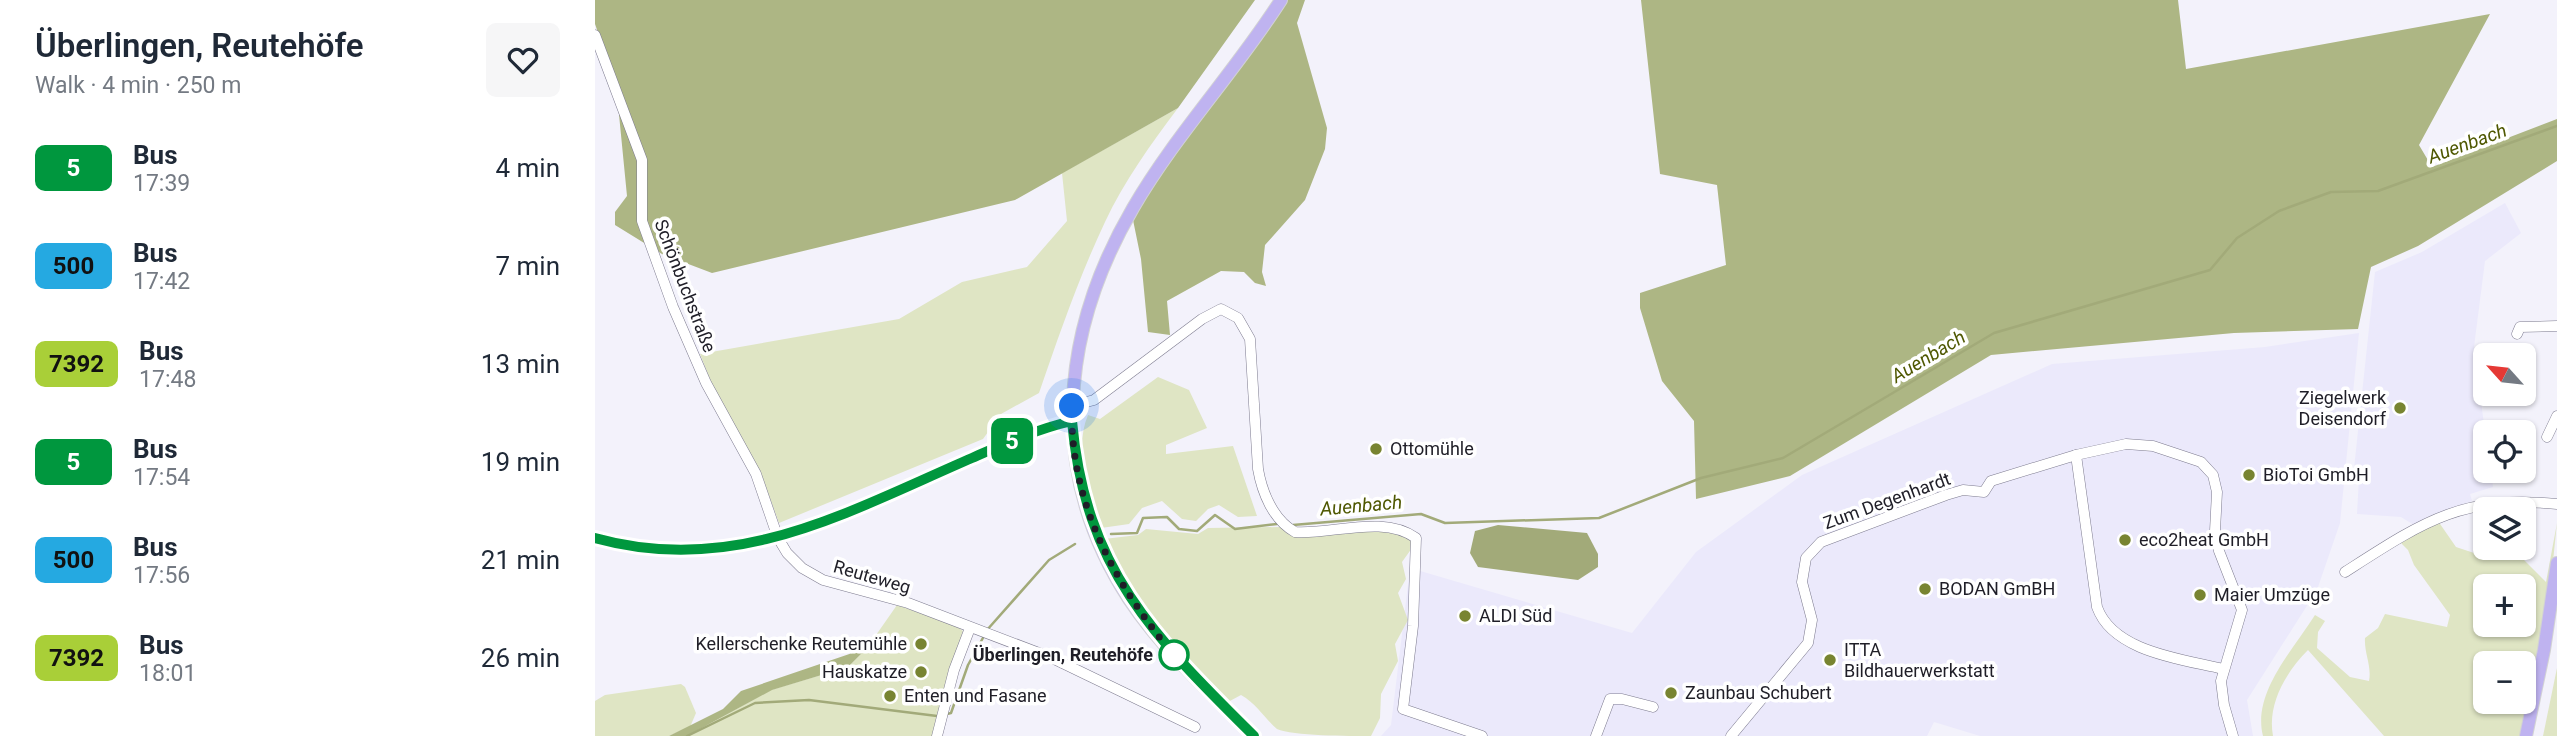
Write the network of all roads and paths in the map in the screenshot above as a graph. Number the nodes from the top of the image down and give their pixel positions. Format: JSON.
{"nodes":[{"id":1,"x":1281,"y":0,"type":"edge"},
{"id":2,"x":595,"y":35,"type":"edge"},
{"id":3,"x":2557,"y":326,"type":"edge"},
{"id":4,"x":2517,"y":334,"type":"dead end"},
{"id":5,"x":1072,"y":406,"type":"junction"},
{"id":6,"x":2557,"y":416,"type":"edge"},
{"id":7,"x":1072,"y":421,"type":"junction"},
{"id":8,"x":2547,"y":436,"type":"dead end"},
{"id":9,"x":2076,"y":455,"type":"junction"},
{"id":10,"x":2557,"y":504,"type":"edge"},
{"id":11,"x":595,"y":537,"type":"edge"},
{"id":12,"x":778,"y":538,"type":"junction"},
{"id":13,"x":2557,"y":563,"type":"edge"},
{"id":14,"x":2345,"y":572,"type":"dead end"},
{"id":15,"x":974,"y":630,"type":"junction"},
{"id":16,"x":2223,"y":669,"type":"junction"},
{"id":17,"x":1653,"y":707,"type":"dead end"},
{"id":18,"x":1195,"y":727,"type":"dead end"},
{"id":19,"x":937,"y":732,"type":"edge"},
{"id":20,"x":1254,"y":736,"type":"edge"},
{"id":21,"x":1482,"y":736,"type":"edge"},
{"id":22,"x":1596,"y":736,"type":"edge"},
{"id":23,"x":1731,"y":736,"type":"edge"},
{"id":24,"x":2233,"y":736,"type":"edge"},
{"id":25,"x":2526,"y":736,"type":"edge"}],
"edges":[{"from":1,"to":5,"type":"main road"},
{"from":2,"to":12,"type":"street","name":"Schönbuchstraße"},
{"from":3,"to":4,"type":"street"},
{"from":5,"to":7,"type":"main road"},
{"from":5,"to":21,"type":"street"},
{"from":6,"to":8,"type":"street"},
{"from":7,"to":12,"type":"street"},
{"from":7,"to":20,"type":"main road"},
{"from":9,"to":16,"type":"street"},
{"from":9,"to":16,"type":"street"},
{"from":9,"to":23,"type":"street","name":"Zum Degenhardt"},
{"from":10,"to":14,"type":"street"},
{"from":11,"to":12,"type":"street"},
{"from":12,"to":15,"type":"street","name":"Reuteweg"},
{"from":13,"to":25,"type":"main road"},
{"from":15,"to":18,"type":"street","name":"Reuteweg"},
{"from":15,"to":19,"type":"street"},
{"from":16,"to":24,"type":"street"},
{"from":17,"to":22,"type":"street"}]}
